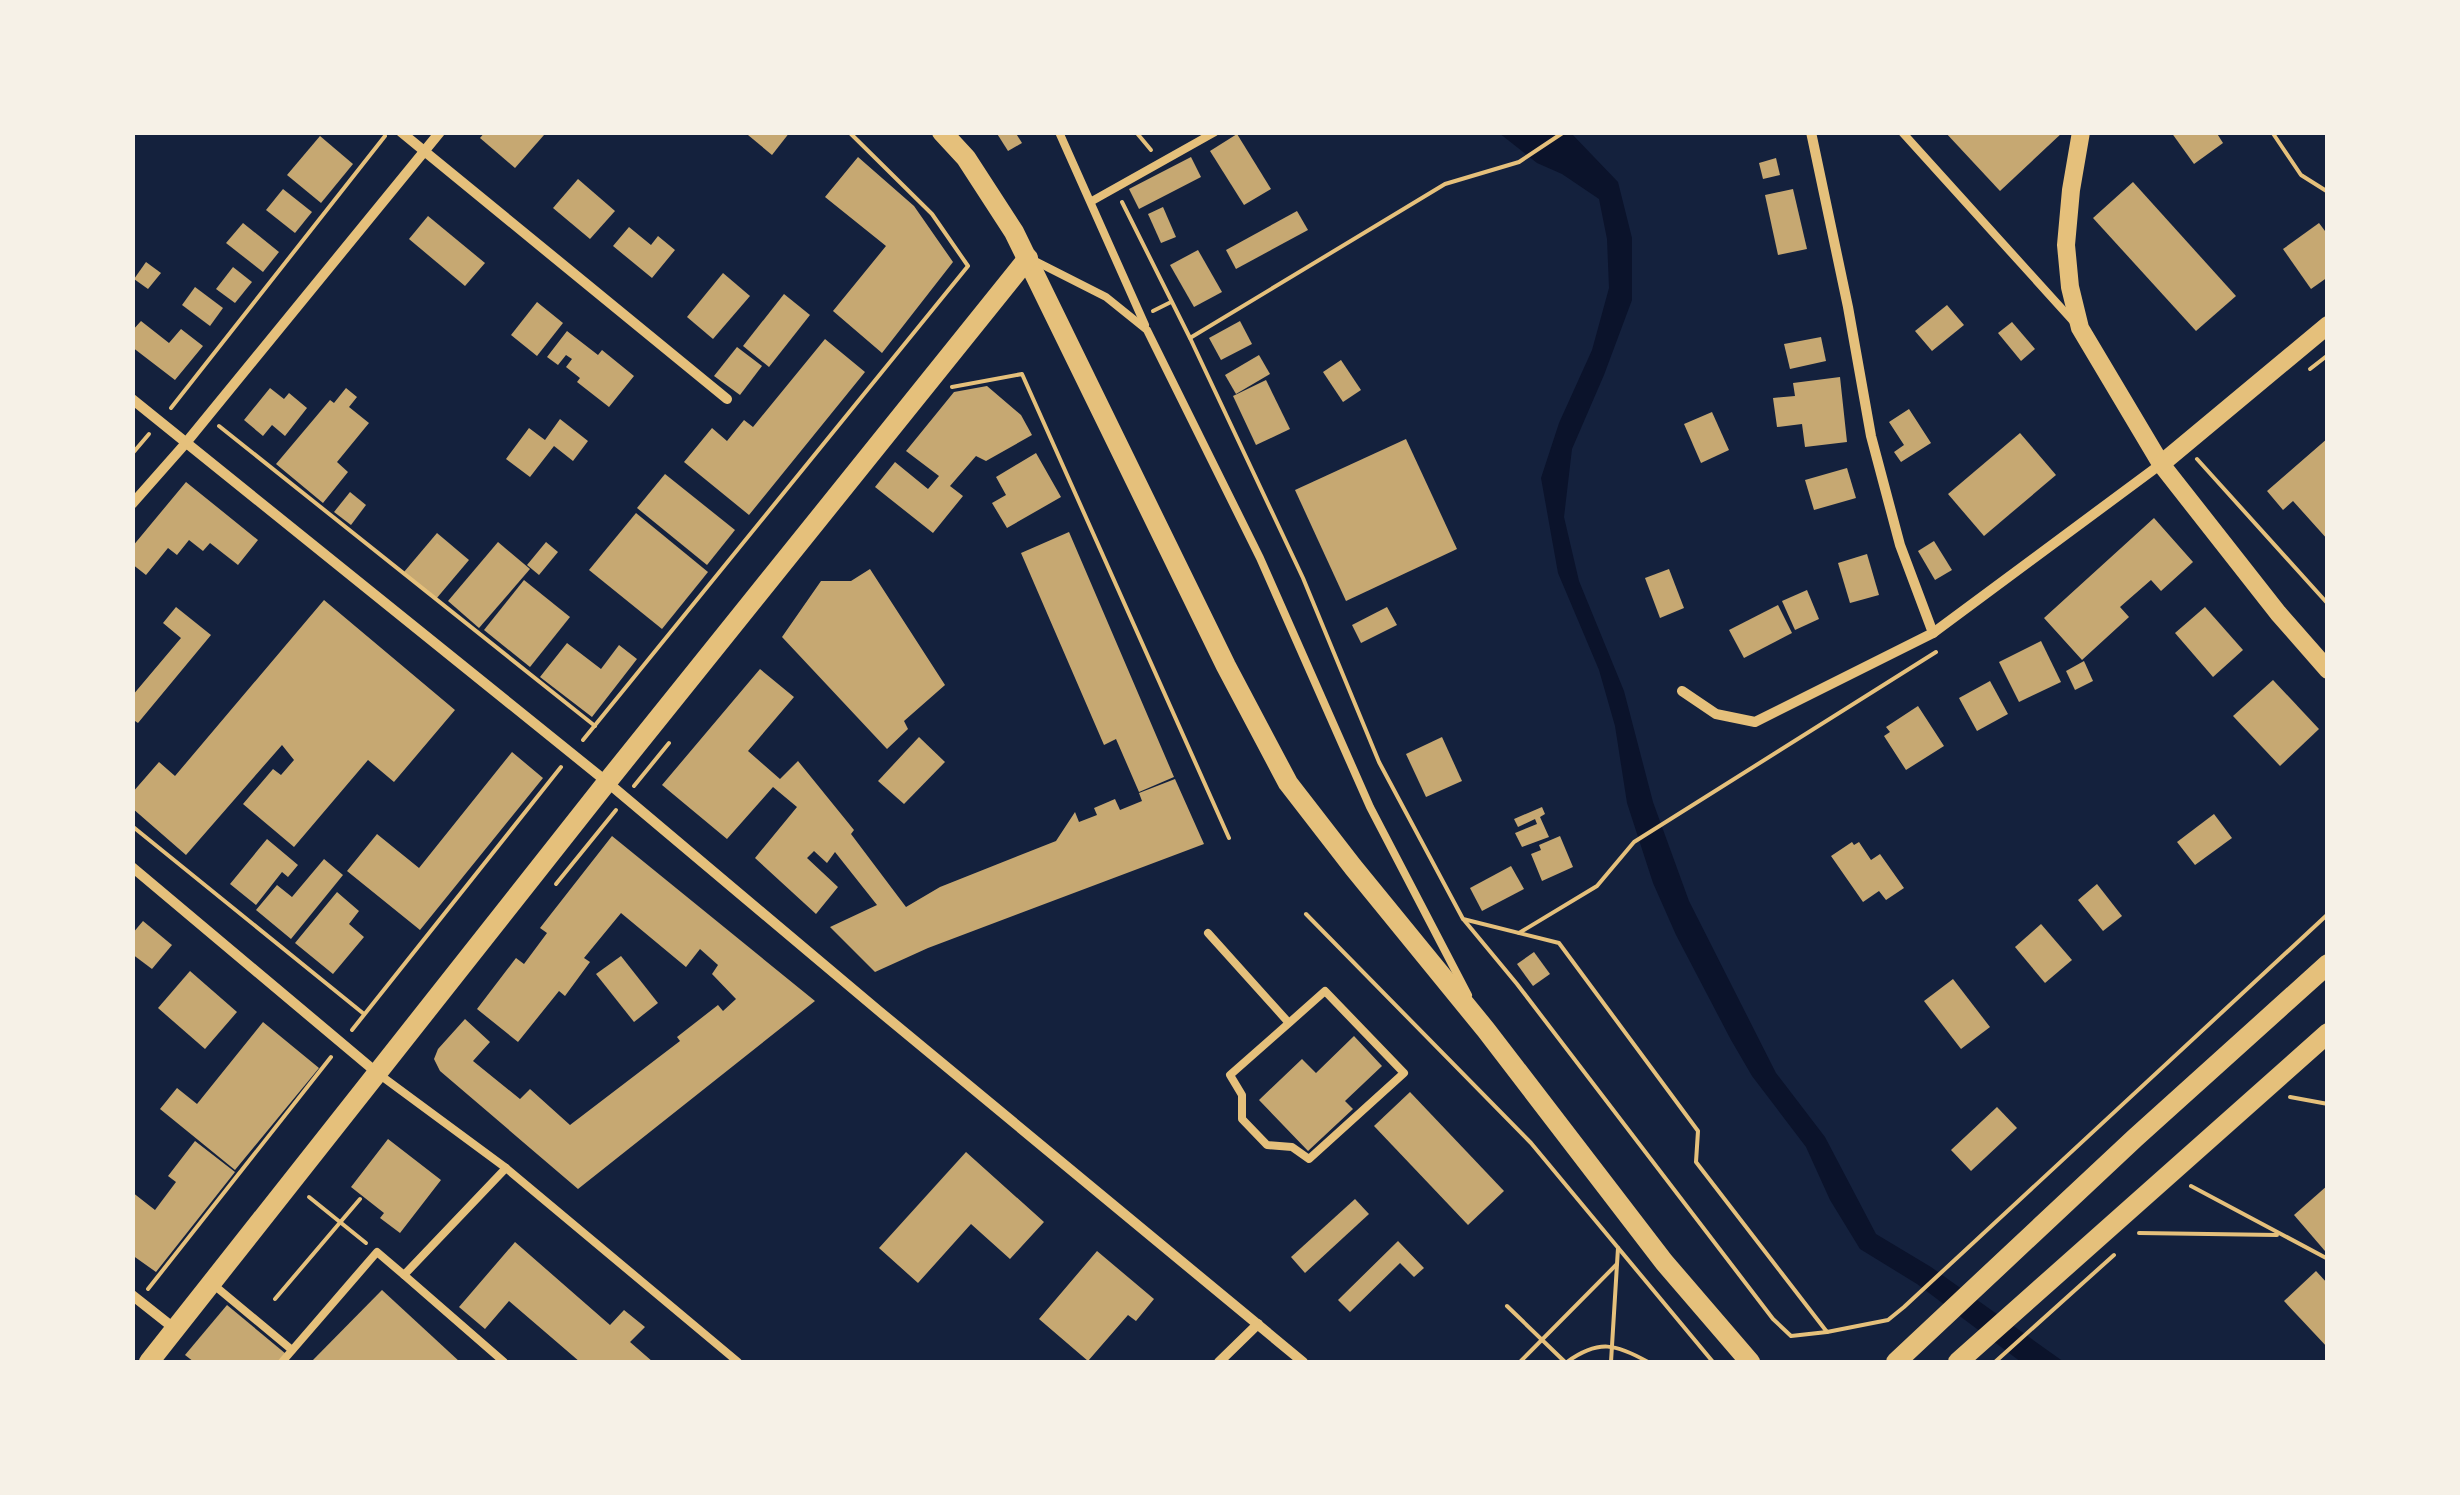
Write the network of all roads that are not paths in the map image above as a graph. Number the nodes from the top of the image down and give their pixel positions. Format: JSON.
{"nodes":[{"id":1,"x":401,"y":132,"type":"edge"},
{"id":2,"x":440,"y":132,"type":"edge"},
{"id":3,"x":942,"y":132,"type":"edge"},
{"id":4,"x":1060,"y":132,"type":"edge"},
{"id":5,"x":1215,"y":132,"type":"edge"},
{"id":6,"x":1811,"y":132,"type":"edge"},
{"id":7,"x":1902,"y":132,"type":"edge"},
{"id":8,"x":2081,"y":132,"type":"edge"},
{"id":9,"x":425,"y":151,"type":"junction"},
{"id":10,"x":1092,"y":201,"type":"junction"},
{"id":11,"x":1028,"y":258,"type":"junction"},
{"id":12,"x":2328,"y":326,"type":"edge"},
{"id":13,"x":2080,"y":328,"type":"junction"},
{"id":14,"x":1147,"y":330,"type":"junction"},
{"id":15,"x":132,"y":399,"type":"edge"},
{"id":16,"x":727,"y":399,"type":"dead end"},
{"id":17,"x":185,"y":444,"type":"junction"},
{"id":18,"x":2162,"y":464,"type":"junction"},
{"id":19,"x":132,"y":504,"type":"edge"},
{"id":20,"x":1933,"y":634,"type":"junction"},
{"id":21,"x":2328,"y":670,"type":"edge"},
{"id":22,"x":1682,"y":692,"type":"dead end"},
{"id":23,"x":607,"y":782,"type":"junction"},
{"id":24,"x":132,"y":867,"type":"edge"},
{"id":25,"x":1208,"y":933,"type":"dead end"},
{"id":26,"x":2328,"y":964,"type":"edge"},
{"id":27,"x":1289,"y":1023,"type":"junction"},
{"id":28,"x":1486,"y":1030,"type":"junction"},
{"id":29,"x":2328,"y":1034,"type":"edge"},
{"id":30,"x":376,"y":1072,"type":"junction"},
{"id":31,"x":506,"y":1168,"type":"junction"},
{"id":32,"x":404,"y":1275,"type":"junction"},
{"id":33,"x":212,"y":1283,"type":"junction"},
{"id":34,"x":136,"y":1298,"type":"edge"},
{"id":35,"x":1258,"y":1324,"type":"junction"},
{"id":36,"x":176,"y":1329,"type":"junction"},
{"id":37,"x":292,"y":1350,"type":"junction"},
{"id":38,"x":149,"y":1362,"type":"edge"},
{"id":39,"x":282,"y":1362,"type":"edge"},
{"id":40,"x":504,"y":1362,"type":"edge"},
{"id":41,"x":738,"y":1362,"type":"edge"},
{"id":42,"x":1218,"y":1362,"type":"edge"},
{"id":43,"x":1303,"y":1362,"type":"edge"},
{"id":44,"x":1750,"y":1362,"type":"edge"},
{"id":45,"x":1896,"y":1362,"type":"edge"},
{"id":46,"x":1958,"y":1362,"type":"edge"}],
"edges":[{"from":1,"to":9,"type":"street"},
{"from":2,"to":9,"type":"street"},
{"from":3,"to":11,"type":"main road"},
{"from":4,"to":10,"type":"lane"},
{"from":5,"to":10,"type":"lane"},
{"from":6,"to":20,"type":"street"},
{"from":7,"to":13,"type":"lane"},
{"from":8,"to":13,"type":"street"},
{"from":9,"to":16,"type":"street"},
{"from":9,"to":17,"type":"street"},
{"from":10,"to":14,"type":"lane"},
{"from":11,"to":14,"type":"lane"},
{"from":11,"to":23,"type":"main road"},
{"from":11,"to":28,"type":"main road"},
{"from":12,"to":18,"type":"street"},
{"from":13,"to":18,"type":"street"},
{"from":14,"to":28,"type":"lane"},
{"from":15,"to":17,"type":"street"},
{"from":17,"to":19,"type":"street"},
{"from":17,"to":23,"type":"street"},
{"from":18,"to":20,"type":"street"},
{"from":18,"to":21,"type":"street"},
{"from":20,"to":22,"type":"street"},
{"from":23,"to":30,"type":"main road"},
{"from":23,"to":35,"type":"street"},
{"from":24,"to":30,"type":"street"},
{"from":25,"to":27,"type":"lane"},
{"from":26,"to":45,"type":"main road"},
{"from":27,"to":27,"type":"lane"},
{"from":28,"to":44,"type":"main road"},
{"from":29,"to":46,"type":"main road"},
{"from":30,"to":31,"type":"lane"},
{"from":30,"to":33,"type":"main road"},
{"from":31,"to":32,"type":"lane"},
{"from":31,"to":41,"type":"lane"},
{"from":32,"to":37,"type":"lane"},
{"from":32,"to":40,"type":"lane"},
{"from":33,"to":36,"type":"main road"},
{"from":33,"to":37,"type":"lane"},
{"from":34,"to":36,"type":"street"},
{"from":35,"to":42,"type":"street"},
{"from":35,"to":43,"type":"street"},
{"from":36,"to":38,"type":"main road"},
{"from":37,"to":39,"type":"lane"}]}
